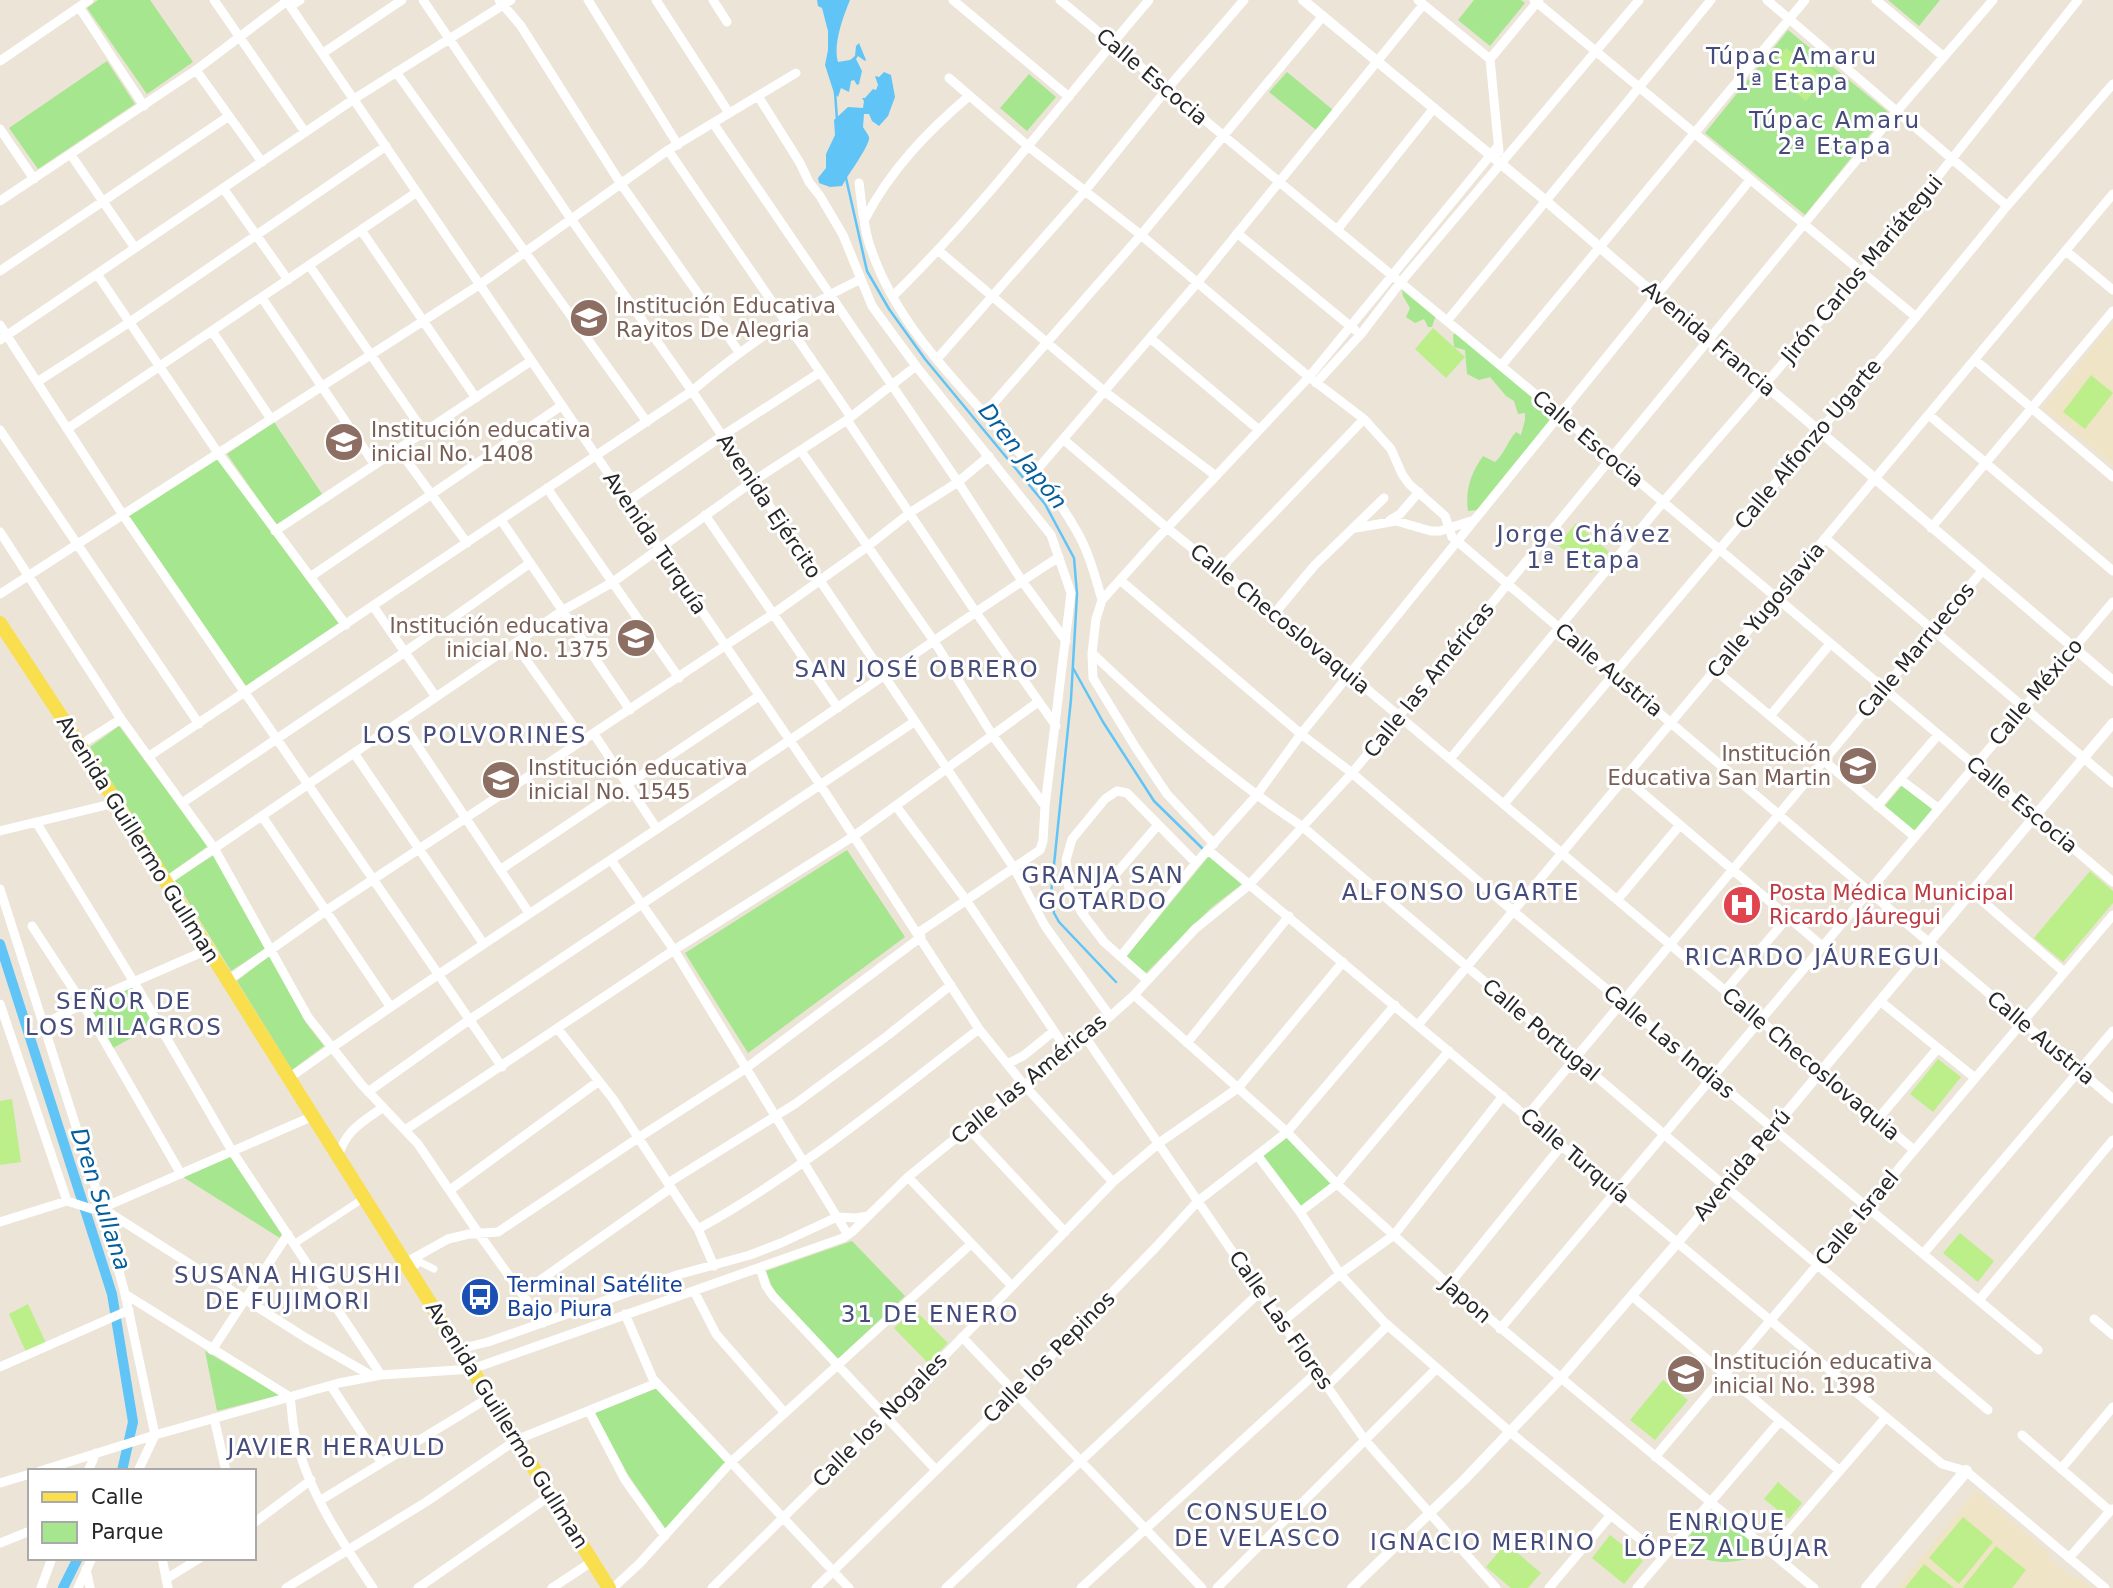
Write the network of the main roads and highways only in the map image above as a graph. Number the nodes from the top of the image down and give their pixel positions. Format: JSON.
{"nodes":[{"id":1,"x":0,"y":623,"type":"edge"},
{"id":2,"x":1965,"y":1471,"type":"road end"},
{"id":3,"x":611,"y":1588,"type":"edge"},
{"id":4,"x":1867,"y":1588,"type":"edge"}],
"edges":[{"from":1,"to":3,"type":"main road","name":"Avenida Guillermo Gullman"},
{"from":2,"to":4,"type":"main road"}]}
